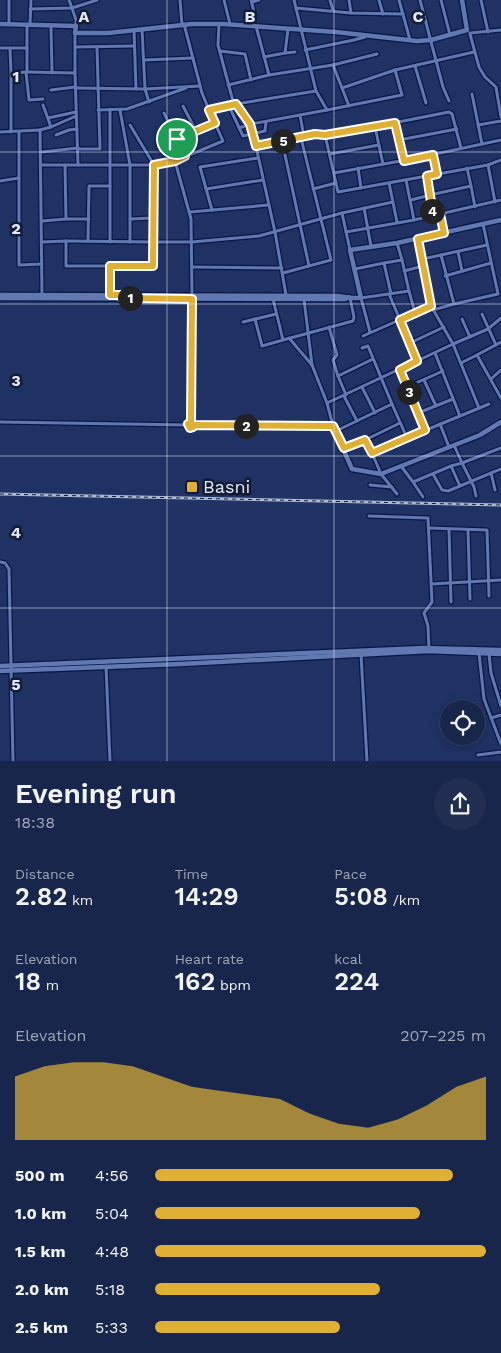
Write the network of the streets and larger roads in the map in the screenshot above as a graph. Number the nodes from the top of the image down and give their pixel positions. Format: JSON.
{"nodes":[{"id":1,"x":9,"y":0,"type":"edge"},
{"id":2,"x":31,"y":0,"type":"edge"},
{"id":3,"x":69,"y":0,"type":"edge"},
{"id":4,"x":97,"y":0,"type":"edge"},
{"id":5,"x":180,"y":0,"type":"edge"},
{"id":6,"x":224,"y":0,"type":"edge"},
{"id":7,"x":259,"y":0,"type":"edge"},
{"id":8,"x":294,"y":0,"type":"edge"},
{"id":9,"x":330,"y":0,"type":"edge"},
{"id":10,"x":349,"y":0,"type":"edge"},
{"id":11,"x":379,"y":0,"type":"edge"},
{"id":12,"x":399,"y":0,"type":"edge"},
{"id":13,"x":420,"y":0,"type":"edge"},
{"id":14,"x":441,"y":0,"type":"edge"},
{"id":15,"x":462,"y":0,"type":"edge"},
{"id":16,"x":481,"y":0,"type":"edge"},
{"id":17,"x":252,"y":1,"type":"edge"},
{"id":18,"x":72,"y":8,"type":"junction"},
{"id":19,"x":296,"y":8,"type":"junction"},
{"id":20,"x":30,"y":9,"type":"junction"},
{"id":21,"x":333,"y":10,"type":"junction"},
{"id":22,"x":352,"y":13,"type":"junction"},
{"id":23,"x":383,"y":14,"type":"junction"},
{"id":24,"x":403,"y":14,"type":"junction"},
{"id":25,"x":0,"y":24,"type":"edge"},
{"id":26,"x":9,"y":24,"type":"junction"},
{"id":27,"x":28,"y":24,"type":"junction"},
{"id":28,"x":183,"y":24,"type":"junction"},
{"id":29,"x":219,"y":24,"type":"junction"},
{"id":30,"x":230,"y":24,"type":"junction"},
{"id":31,"x":52,"y":25,"type":"junction"},
{"id":32,"x":76,"y":26,"type":"junction"},
{"id":33,"x":255,"y":26,"type":"junction"},
{"id":34,"x":142,"y":29,"type":"junction"},
{"id":35,"x":288,"y":29,"type":"junction"},
{"id":36,"x":134,"y":30,"type":"junction"},
{"id":37,"x":301,"y":30,"type":"junction"},
{"id":38,"x":501,"y":30,"type":"edge"},
{"id":39,"x":469,"y":32,"type":"junction"},
{"id":40,"x":488,"y":32,"type":"junction"},
{"id":41,"x":75,"y":33,"type":"junction"},
{"id":42,"x":370,"y":35,"type":"junction"},
{"id":43,"x":450,"y":36,"type":"junction"},
{"id":44,"x":410,"y":40,"type":"junction"},
{"id":45,"x":431,"y":40,"type":"junction"},
{"id":46,"x":134,"y":46,"type":"junction"},
{"id":47,"x":0,"y":48,"type":"edge"},
{"id":48,"x":10,"y":48,"type":"junction"},
{"id":49,"x":27,"y":48,"type":"junction"},
{"id":50,"x":75,"y":48,"type":"junction"},
{"id":51,"x":97,"y":48,"type":"junction"},
{"id":52,"x":305,"y":50,"type":"junction"},
{"id":53,"x":220,"y":51,"type":"junction"},
{"id":54,"x":295,"y":52,"type":"dead end"},
{"id":55,"x":474,"y":52,"type":"junction"},
{"id":56,"x":285,"y":53,"type":"junction"},
{"id":57,"x":377,"y":54,"type":"dead end"},
{"id":58,"x":264,"y":57,"type":"junction"},
{"id":59,"x":193,"y":58,"type":"junction"},
{"id":60,"x":144,"y":60,"type":"junction"},
{"id":61,"x":436,"y":60,"type":"junction"},
{"id":62,"x":333,"y":65,"type":"junction"},
{"id":63,"x":415,"y":65,"type":"junction"},
{"id":64,"x":309,"y":68,"type":"junction"},
{"id":65,"x":395,"y":70,"type":"junction"},
{"id":66,"x":27,"y":72,"type":"junction"},
{"id":67,"x":52,"y":72,"type":"junction"},
{"id":68,"x":75,"y":72,"type":"junction"},
{"id":69,"x":11,"y":73,"type":"junction"},
{"id":70,"x":269,"y":75,"type":"junction"},
{"id":71,"x":251,"y":80,"type":"junction"},
{"id":72,"x":228,"y":85,"type":"junction"},
{"id":73,"x":192,"y":86,"type":"junction"},
{"id":74,"x":200,"y":86,"type":"junction"},
{"id":75,"x":75,"y":88,"type":"junction"},
{"id":76,"x":342,"y":88,"type":"junction"},
{"id":77,"x":97,"y":89,"type":"junction"},
{"id":78,"x":136,"y":89,"type":"junction"},
{"id":79,"x":145,"y":89,"type":"junction"},
{"id":80,"x":51,"y":90,"type":"dead end"},
{"id":81,"x":316,"y":91,"type":"junction"},
{"id":82,"x":472,"y":94,"type":"dead end"},
{"id":83,"x":499,"y":97,"type":"edge"},
{"id":84,"x":43,"y":98,"type":"dead end"},
{"id":85,"x":449,"y":101,"type":"dead end"},
{"id":86,"x":148,"y":102,"type":"junction"},
{"id":87,"x":426,"y":103,"type":"dead end"},
{"id":88,"x":43,"y":105,"type":"dead end"},
{"id":89,"x":235,"y":105,"type":"junction"},
{"id":90,"x":183,"y":106,"type":"dead end"},
{"id":91,"x":229,"y":106,"type":"junction"},
{"id":92,"x":349,"y":106,"type":"junction"},
{"id":93,"x":98,"y":110,"type":"junction"},
{"id":94,"x":110,"y":110,"type":"junction"},
{"id":95,"x":120,"y":110,"type":"junction"},
{"id":96,"x":209,"y":110,"type":"junction"},
{"id":97,"x":327,"y":110,"type":"junction"},
{"id":98,"x":164,"y":113,"type":"dead end"},
{"id":99,"x":76,"y":114,"type":"junction"},
{"id":100,"x":300,"y":115,"type":"junction"},
{"id":101,"x":501,"y":117,"type":"edge"},
{"id":102,"x":48,"y":118,"type":"junction"},
{"id":103,"x":501,"y":121,"type":"edge"},
{"id":104,"x":266,"y":122,"type":"junction"},
{"id":105,"x":215,"y":123,"type":"junction"},
{"id":106,"x":395,"y":123,"type":"junction"},
{"id":107,"x":250,"y":124,"type":"junction"},
{"id":108,"x":130,"y":125,"type":"dead end"},
{"id":109,"x":478,"y":125,"type":"junction"},
{"id":110,"x":51,"y":127,"type":"junction"},
{"id":111,"x":375,"y":127,"type":"junction"},
{"id":112,"x":239,"y":128,"type":"junction"},
{"id":113,"x":77,"y":129,"type":"junction"},
{"id":114,"x":456,"y":129,"type":"junction"},
{"id":115,"x":40,"y":130,"type":"junction"},
{"id":116,"x":196,"y":131,"type":"junction"},
{"id":117,"x":0,"y":132,"type":"edge"},
{"id":118,"x":11,"y":132,"type":"junction"},
{"id":119,"x":19,"y":132,"type":"junction"},
{"id":120,"x":253,"y":134,"type":"junction"},
{"id":121,"x":56,"y":135,"type":"dead end"},
{"id":122,"x":325,"y":135,"type":"junction"},
{"id":123,"x":302,"y":137,"type":"junction"},
{"id":124,"x":177,"y":139,"type":"junction"},
{"id":125,"x":399,"y":140,"type":"junction"},
{"id":126,"x":501,"y":140,"type":"edge"},
{"id":127,"x":282,"y":141,"type":"junction"},
{"id":128,"x":482,"y":144,"type":"junction"},
{"id":129,"x":379,"y":145,"type":"junction"},
{"id":130,"x":256,"y":146,"type":"junction"},
{"id":131,"x":78,"y":148,"type":"junction"},
{"id":132,"x":461,"y":148,"type":"junction"},
{"id":133,"x":42,"y":152,"type":"junction"},
{"id":134,"x":330,"y":154,"type":"junction"},
{"id":135,"x":433,"y":155,"type":"junction"},
{"id":136,"x":185,"y":156,"type":"junction"},
{"id":137,"x":258,"y":158,"type":"junction"},
{"id":138,"x":501,"y":160,"type":"edge"},
{"id":139,"x":175,"y":161,"type":"junction"},
{"id":140,"x":404,"y":161,"type":"junction"},
{"id":141,"x":111,"y":164,"type":"junction"},
{"id":142,"x":383,"y":164,"type":"junction"},
{"id":143,"x":488,"y":164,"type":"junction"},
{"id":144,"x":42,"y":165,"type":"junction"},
{"id":145,"x":65,"y":165,"type":"junction"},
{"id":146,"x":78,"y":165,"type":"junction"},
{"id":147,"x":130,"y":165,"type":"junction"},
{"id":148,"x":154,"y":165,"type":"junction"},
{"id":149,"x":358,"y":168,"type":"junction"},
{"id":150,"x":468,"y":168,"type":"junction"},
{"id":151,"x":334,"y":173,"type":"junction"},
{"id":152,"x":437,"y":174,"type":"junction"},
{"id":153,"x":427,"y":176,"type":"junction"},
{"id":154,"x":19,"y":178,"type":"junction"},
{"id":155,"x":263,"y":180,"type":"junction"},
{"id":156,"x":406,"y":180,"type":"junction"},
{"id":157,"x":0,"y":181,"type":"edge"},
{"id":158,"x":336,"y":183,"type":"junction"},
{"id":159,"x":389,"y":183,"type":"junction"},
{"id":160,"x":110,"y":186,"type":"junction"},
{"id":161,"x":471,"y":186,"type":"junction"},
{"id":162,"x":360,"y":188,"type":"junction"},
{"id":163,"x":206,"y":189,"type":"junction"},
{"id":164,"x":313,"y":189,"type":"junction"},
{"id":165,"x":430,"y":195,"type":"junction"},
{"id":166,"x":410,"y":200,"type":"junction"},
{"id":167,"x":501,"y":200,"type":"edge"},
{"id":168,"x":393,"y":202,"type":"junction"},
{"id":169,"x":496,"y":202,"type":"junction"},
{"id":170,"x":269,"y":205,"type":"junction"},
{"id":171,"x":475,"y":207,"type":"junction"},
{"id":172,"x":364,"y":208,"type":"junction"},
{"id":173,"x":212,"y":210,"type":"junction"},
{"id":174,"x":190,"y":212,"type":"junction"},
{"id":175,"x":342,"y":213,"type":"junction"},
{"id":176,"x":440,"y":214,"type":"junction"},
{"id":177,"x":433,"y":215,"type":"junction"},
{"id":178,"x":153,"y":218,"type":"junction"},
{"id":179,"x":322,"y":218,"type":"junction"},
{"id":180,"x":66,"y":219,"type":"junction"},
{"id":181,"x":89,"y":219,"type":"junction"},
{"id":182,"x":130,"y":219,"type":"junction"},
{"id":183,"x":414,"y":220,"type":"junction"},
{"id":184,"x":501,"y":220,"type":"edge"},
{"id":185,"x":42,"y":221,"type":"junction"},
{"id":186,"x":397,"y":222,"type":"junction"},
{"id":187,"x":300,"y":224,"type":"junction"},
{"id":188,"x":483,"y":224,"type":"junction"},
{"id":189,"x":368,"y":227,"type":"junction"},
{"id":190,"x":275,"y":232,"type":"junction"},
{"id":191,"x":346,"y":232,"type":"junction"},
{"id":192,"x":444,"y":233,"type":"junction"},
{"id":193,"x":418,"y":239,"type":"junction"},
{"id":194,"x":66,"y":241,"type":"junction"},
{"id":195,"x":88,"y":241,"type":"junction"},
{"id":196,"x":42,"y":242,"type":"junction"},
{"id":197,"x":110,"y":242,"type":"junction"},
{"id":198,"x":130,"y":242,"type":"junction"},
{"id":199,"x":154,"y":242,"type":"junction"},
{"id":200,"x":192,"y":242,"type":"junction"},
{"id":201,"x":397,"y":243,"type":"junction"},
{"id":202,"x":487,"y":245,"type":"junction"},
{"id":203,"x":371,"y":246,"type":"junction"},
{"id":204,"x":350,"y":250,"type":"junction"},
{"id":205,"x":458,"y":252,"type":"junction"},
{"id":206,"x":440,"y":255,"type":"junction"},
{"id":207,"x":423,"y":259,"type":"junction"},
{"id":208,"x":402,"y":260,"type":"junction"},
{"id":209,"x":384,"y":263,"type":"junction"},
{"id":210,"x":42,"y":264,"type":"junction"},
{"id":211,"x":491,"y":264,"type":"junction"},
{"id":212,"x":110,"y":266,"type":"junction"},
{"id":213,"x":309,"y":266,"type":"junction"},
{"id":214,"x":423,"y":266,"type":"junction"},
{"id":215,"x":193,"y":267,"type":"junction"},
{"id":216,"x":282,"y":268,"type":"junction"},
{"id":217,"x":355,"y":269,"type":"junction"},
{"id":218,"x":404,"y":270,"type":"junction"},
{"id":219,"x":462,"y":271,"type":"junction"},
{"id":220,"x":283,"y":273,"type":"junction"},
{"id":221,"x":445,"y":276,"type":"junction"},
{"id":222,"x":409,"y":291,"type":"junction"},
{"id":223,"x":390,"y":294,"type":"junction"},
{"id":224,"x":499,"y":294,"type":"edge"},
{"id":225,"x":42,"y":295,"type":"junction"},
{"id":226,"x":110,"y":295,"type":"junction"},
{"id":227,"x":286,"y":295,"type":"junction"},
{"id":228,"x":0,"y":297,"type":"edge"},
{"id":229,"x":122,"y":297,"type":"junction"},
{"id":230,"x":192,"y":297,"type":"junction"},
{"id":231,"x":350,"y":298,"type":"junction"},
{"id":232,"x":361,"y":298,"type":"junction"},
{"id":233,"x":273,"y":299,"type":"junction"},
{"id":234,"x":304,"y":299,"type":"junction"},
{"id":235,"x":454,"y":304,"type":"junction"},
{"id":236,"x":432,"y":308,"type":"junction"},
{"id":237,"x":415,"y":313,"type":"junction"},
{"id":238,"x":276,"y":314,"type":"junction"},
{"id":239,"x":482,"y":314,"type":"dead end"},
{"id":240,"x":462,"y":318,"type":"dead end"},
{"id":241,"x":501,"y":318,"type":"edge"},
{"id":242,"x":255,"y":319,"type":"junction"},
{"id":243,"x":400,"y":320,"type":"junction"},
{"id":244,"x":243,"y":322,"type":"dead end"},
{"id":245,"x":329,"y":327,"type":"junction"},
{"id":246,"x":444,"y":327,"type":"junction"},
{"id":247,"x":488,"y":329,"type":"junction"},
{"id":248,"x":370,"y":332,"type":"junction"},
{"id":249,"x":309,"y":333,"type":"junction"},
{"id":250,"x":363,"y":336,"type":"dead end"},
{"id":251,"x":470,"y":337,"type":"junction"},
{"id":252,"x":289,"y":338,"type":"junction"},
{"id":253,"x":283,"y":340,"type":"junction"},
{"id":254,"x":501,"y":342,"type":"edge"},
{"id":255,"x":410,"y":343,"type":"junction"},
{"id":256,"x":453,"y":344,"type":"junction"},
{"id":257,"x":496,"y":346,"type":"junction"},
{"id":258,"x":362,"y":348,"type":"dead end"},
{"id":259,"x":435,"y":353,"type":"junction"},
{"id":260,"x":477,"y":355,"type":"junction"},
{"id":261,"x":373,"y":359,"type":"junction"},
{"id":262,"x":417,"y":361,"type":"junction"},
{"id":263,"x":460,"y":363,"type":"junction"},
{"id":264,"x":312,"y":365,"type":"junction"},
{"id":265,"x":400,"y":370,"type":"junction"},
{"id":266,"x":501,"y":370,"type":"edge"},
{"id":267,"x":442,"y":371,"type":"junction"},
{"id":268,"x":338,"y":376,"type":"junction"},
{"id":269,"x":381,"y":379,"type":"junction"},
{"id":270,"x":491,"y":379,"type":"junction"},
{"id":271,"x":424,"y":380,"type":"junction"},
{"id":272,"x":362,"y":387,"type":"junction"},
{"id":273,"x":407,"y":387,"type":"junction"},
{"id":274,"x":345,"y":396,"type":"junction"},
{"id":275,"x":501,"y":396,"type":"edge"},
{"id":276,"x":453,"y":399,"type":"junction"},
{"id":277,"x":326,"y":403,"type":"junction"},
{"id":278,"x":392,"y":404,"type":"junction"},
{"id":279,"x":490,"y":404,"type":"dead end"},
{"id":280,"x":436,"y":406,"type":"junction"},
{"id":281,"x":479,"y":408,"type":"junction"},
{"id":282,"x":375,"y":413,"type":"junction"},
{"id":283,"x":418,"y":413,"type":"junction"},
{"id":284,"x":460,"y":416,"type":"junction"},
{"id":285,"x":357,"y":421,"type":"junction"},
{"id":286,"x":0,"y":422,"type":"edge"},
{"id":287,"x":400,"y":423,"type":"junction"},
{"id":288,"x":191,"y":424,"type":"junction"},
{"id":289,"x":440,"y":424,"type":"junction"},
{"id":290,"x":501,"y":424,"type":"edge"},
{"id":291,"x":333,"y":426,"type":"junction"},
{"id":292,"x":425,"y":430,"type":"junction"},
{"id":293,"x":336,"y":431,"type":"junction"},
{"id":294,"x":407,"y":438,"type":"junction"},
{"id":295,"x":365,"y":440,"type":"junction"},
{"id":296,"x":452,"y":446,"type":"junction"},
{"id":297,"x":344,"y":448,"type":"junction"},
{"id":298,"x":501,"y":448,"type":"edge"},
{"id":299,"x":372,"y":453,"type":"junction"},
{"id":300,"x":462,"y":463,"type":"junction"},
{"id":301,"x":401,"y":466,"type":"junction"},
{"id":302,"x":451,"y":466,"type":"junction"},
{"id":303,"x":501,"y":469,"type":"edge"},
{"id":304,"x":491,"y":473,"type":"junction"},
{"id":305,"x":381,"y":474,"type":"junction"},
{"id":306,"x":433,"y":474,"type":"junction"},
{"id":307,"x":470,"y":481,"type":"junction"},
{"id":308,"x":413,"y":482,"type":"junction"},
{"id":309,"x":370,"y":485,"type":"dead end"},
{"id":310,"x":460,"y":486,"type":"junction"},
{"id":311,"x":392,"y":487,"type":"junction"},
{"id":312,"x":495,"y":490,"type":"dead end"},
{"id":313,"x":397,"y":494,"type":"dead end"},
{"id":314,"x":476,"y":496,"type":"dead end"},
{"id":315,"x":424,"y":497,"type":"dead end"},
{"id":316,"x":369,"y":516,"type":"dead end"},
{"id":317,"x":429,"y":528,"type":"junction"},
{"id":318,"x":449,"y":529,"type":"junction"},
{"id":319,"x":468,"y":530,"type":"junction"},
{"id":320,"x":0,"y":562,"type":"edge"},
{"id":321,"x":488,"y":580,"type":"junction"},
{"id":322,"x":501,"y":580,"type":"edge"},
{"id":323,"x":470,"y":582,"type":"junction"},
{"id":324,"x":451,"y":583,"type":"junction"},
{"id":325,"x":431,"y":584,"type":"junction"},
{"id":326,"x":489,"y":596,"type":"dead end"},
{"id":327,"x":470,"y":599,"type":"dead end"},
{"id":328,"x":451,"y":602,"type":"dead end"},
{"id":329,"x":429,"y":649,"type":"junction"},
{"id":330,"x":501,"y":652,"type":"edge"},
{"id":331,"x":360,"y":653,"type":"junction"},
{"id":332,"x":479,"y":653,"type":"junction"},
{"id":333,"x":488,"y":653,"type":"junction"},
{"id":334,"x":106,"y":664,"type":"junction"},
{"id":335,"x":0,"y":666,"type":"edge"},
{"id":336,"x":11,"y":668,"type":"junction"},
{"id":337,"x":0,"y":671,"type":"edge"},
{"id":338,"x":501,"y":706,"type":"edge"},
{"id":339,"x":501,"y":715,"type":"edge"},
{"id":340,"x":491,"y":718,"type":"junction"},
{"id":341,"x":501,"y":744,"type":"edge"},
{"id":342,"x":501,"y":752,"type":"edge"},
{"id":343,"x":478,"y":755,"type":"dead end"},
{"id":344,"x":13,"y":760,"type":"edge"},
{"id":345,"x":110,"y":760,"type":"edge"},
{"id":346,"x":367,"y":760,"type":"edge"}],
"edges":[{"from":1,"to":26,"type":"street"},
{"from":2,"to":20,"type":"street"},
{"from":3,"to":18,"type":"street"},
{"from":4,"to":18,"type":"street"},
{"from":5,"to":28,"type":"street"},
{"from":6,"to":30,"type":"street"},
{"from":7,"to":17,"type":"street"},
{"from":8,"to":19,"type":"street"},
{"from":9,"to":21,"type":"street"},
{"from":10,"to":22,"type":"street"},
{"from":11,"to":23,"type":"street"},
{"from":12,"to":24,"type":"street"},
{"from":13,"to":45,"type":"street"},
{"from":14,"to":43,"type":"street"},
{"from":15,"to":39,"type":"street"},
{"from":16,"to":40,"type":"street"},
{"from":17,"to":33,"type":"street"},
{"from":18,"to":20,"type":"street"},
{"from":18,"to":32,"type":"street"},
{"from":19,"to":21,"type":"street"},
{"from":19,"to":37,"type":"street"},
{"from":20,"to":27,"type":"street"},
{"from":21,"to":22,"type":"street"},
{"from":22,"to":23,"type":"street"},
{"from":23,"to":24,"type":"street"},
{"from":24,"to":44,"type":"street"},
{"from":25,"to":26,"type":"street"},
{"from":26,"to":27,"type":"street"},
{"from":27,"to":31,"type":"street"},
{"from":27,"to":49,"type":"street"},
{"from":28,"to":29,"type":"street"},
{"from":28,"to":34,"type":"street"},
{"from":28,"to":59,"type":"street"},
{"from":29,"to":30,"type":"street"},
{"from":29,"to":53,"type":"street"},
{"from":30,"to":33,"type":"street"},
{"from":31,"to":32,"type":"street"},
{"from":31,"to":67,"type":"street"},
{"from":32,"to":41,"type":"street"},
{"from":33,"to":35,"type":"street"},
{"from":33,"to":58,"type":"street"},
{"from":34,"to":36,"type":"street"},
{"from":34,"to":60,"type":"street"},
{"from":35,"to":37,"type":"street"},
{"from":35,"to":56,"type":"street"},
{"from":36,"to":41,"type":"street"},
{"from":36,"to":46,"type":"street"},
{"from":37,"to":42,"type":"street"},
{"from":37,"to":52,"type":"street"},
{"from":38,"to":40,"type":"street"},
{"from":39,"to":40,"type":"street"},
{"from":39,"to":43,"type":"street"},
{"from":39,"to":55,"type":"street"},
{"from":41,"to":50,"type":"street"},
{"from":42,"to":44,"type":"street"},
{"from":42,"to":52,"type":"street"},
{"from":43,"to":45,"type":"street"},
{"from":44,"to":45,"type":"street"},
{"from":45,"to":61,"type":"street"},
{"from":46,"to":51,"type":"street"},
{"from":46,"to":78,"type":"street"},
{"from":47,"to":48,"type":"street"},
{"from":48,"to":49,"type":"street"},
{"from":48,"to":69,"type":"street"},
{"from":49,"to":66,"type":"street"},
{"from":50,"to":51,"type":"street"},
{"from":50,"to":68,"type":"street"},
{"from":51,"to":77,"type":"street"},
{"from":52,"to":64,"type":"street"},
{"from":53,"to":71,"type":"street"},
{"from":53,"to":72,"type":"street"},
{"from":54,"to":56,"type":"street"},
{"from":55,"to":61,"type":"street"},
{"from":55,"to":83,"type":"street"},
{"from":56,"to":58,"type":"street"},
{"from":57,"to":62,"type":"street"},
{"from":58,"to":70,"type":"street"},
{"from":59,"to":60,"type":"street"},
{"from":59,"to":74,"type":"street"},
{"from":60,"to":79,"type":"street"},
{"from":61,"to":63,"type":"street"},
{"from":61,"to":85,"type":"street"},
{"from":62,"to":64,"type":"street"},
{"from":62,"to":76,"type":"street"},
{"from":63,"to":65,"type":"street"},
{"from":63,"to":87,"type":"street"},
{"from":64,"to":70,"type":"street"},
{"from":64,"to":81,"type":"street"},
{"from":65,"to":76,"type":"street"},
{"from":65,"to":92,"type":"street"},
{"from":66,"to":67,"type":"street"},
{"from":66,"to":69,"type":"street"},
{"from":66,"to":84,"type":"street"},
{"from":67,"to":68,"type":"street"},
{"from":68,"to":75,"type":"street"},
{"from":69,"to":118,"type":"street"},
{"from":70,"to":71,"type":"street"},
{"from":71,"to":72,"type":"street"},
{"from":72,"to":89,"type":"street"},
{"from":73,"to":74,"type":"street"},
{"from":73,"to":79,"type":"street"},
{"from":73,"to":86,"type":"street"},
{"from":74,"to":96,"type":"street"},
{"from":75,"to":77,"type":"street"},
{"from":75,"to":80,"type":"street"},
{"from":75,"to":99,"type":"street"},
{"from":76,"to":92,"type":"street"},
{"from":77,"to":78,"type":"street"},
{"from":77,"to":93,"type":"street"},
{"from":78,"to":79,"type":"street"},
{"from":79,"to":86,"type":"street"},
{"from":81,"to":89,"type":"street"},
{"from":81,"to":97,"type":"street"},
{"from":82,"to":109,"type":"street"},
{"from":83,"to":101,"type":"street"},
{"from":86,"to":95,"type":"street"},
{"from":88,"to":102,"type":"street"},
{"from":89,"to":91,"type":"street"},
{"from":89,"to":107,"type":"street"},
{"from":90,"to":116,"type":"street"},
{"from":91,"to":96,"type":"street"},
{"from":91,"to":112,"type":"street"},
{"from":92,"to":97,"type":"street"},
{"from":93,"to":94,"type":"street"},
{"from":93,"to":131,"type":"street"},
{"from":94,"to":95,"type":"street"},
{"from":94,"to":141,"type":"street"},
{"from":95,"to":147,"type":"street"},
{"from":96,"to":105,"type":"street"},
{"from":97,"to":100,"type":"street"},
{"from":98,"to":124,"type":"street"},
{"from":99,"to":102,"type":"street"},
{"from":99,"to":110,"type":"street"},
{"from":99,"to":113,"type":"street"},
{"from":100,"to":104,"type":"street"},
{"from":100,"to":123,"type":"street"},
{"from":102,"to":110,"type":"street"},
{"from":103,"to":109,"type":"street"},
{"from":104,"to":107,"type":"street"},
{"from":104,"to":120,"type":"street"},
{"from":105,"to":116,"type":"street"},
{"from":105,"to":136,"type":"street"},
{"from":106,"to":111,"type":"street"},
{"from":106,"to":114,"type":"street"},
{"from":106,"to":125,"type":"street"},
{"from":107,"to":112,"type":"street"},
{"from":107,"to":120,"type":"street"},
{"from":108,"to":148,"type":"street"},
{"from":109,"to":128,"type":"street"},
{"from":110,"to":115,"type":"street"},
{"from":111,"to":122,"type":"street"},
{"from":111,"to":129,"type":"street"},
{"from":112,"to":120,"type":"street"},
{"from":113,"to":121,"type":"street"},
{"from":113,"to":131,"type":"street"},
{"from":114,"to":125,"type":"street"},
{"from":114,"to":132,"type":"street"},
{"from":115,"to":119,"type":"street"},
{"from":115,"to":133,"type":"street"},
{"from":116,"to":124,"type":"street"},
{"from":117,"to":118,"type":"street"},
{"from":118,"to":119,"type":"street"},
{"from":119,"to":154,"type":"street"},
{"from":120,"to":130,"type":"street"},
{"from":122,"to":123,"type":"street"},
{"from":122,"to":134,"type":"street"},
{"from":123,"to":127,"type":"street"},
{"from":123,"to":164,"type":"street"},
{"from":124,"to":136,"type":"street"},
{"from":125,"to":140,"type":"street"},
{"from":126,"to":128,"type":"street"},
{"from":127,"to":130,"type":"street"},
{"from":127,"to":187,"type":"street"},
{"from":128,"to":132,"type":"street"},
{"from":129,"to":134,"type":"street"},
{"from":129,"to":142,"type":"street"},
{"from":130,"to":137,"type":"street"},
{"from":131,"to":133,"type":"street"},
{"from":131,"to":146,"type":"street"},
{"from":132,"to":135,"type":"street"},
{"from":133,"to":144,"type":"street"},
{"from":134,"to":151,"type":"street"},
{"from":135,"to":140,"type":"street"},
{"from":135,"to":152,"type":"street"},
{"from":136,"to":139,"type":"street"},
{"from":137,"to":155,"type":"street"},
{"from":137,"to":163,"type":"street"},
{"from":138,"to":143,"type":"street"},
{"from":139,"to":148,"type":"street"},
{"from":139,"to":174,"type":"street"},
{"from":140,"to":142,"type":"street"},
{"from":141,"to":146,"type":"street"},
{"from":141,"to":147,"type":"street"},
{"from":141,"to":160,"type":"street"},
{"from":142,"to":149,"type":"street"},
{"from":143,"to":150,"type":"street"},
{"from":143,"to":169,"type":"street"},
{"from":144,"to":145,"type":"street"},
{"from":144,"to":185,"type":"street"},
{"from":145,"to":146,"type":"street"},
{"from":145,"to":180,"type":"street"},
{"from":147,"to":148,"type":"street"},
{"from":147,"to":182,"type":"street"},
{"from":148,"to":178,"type":"street"},
{"from":149,"to":151,"type":"street"},
{"from":149,"to":162,"type":"street"},
{"from":150,"to":152,"type":"street"},
{"from":150,"to":161,"type":"street"},
{"from":151,"to":158,"type":"street"},
{"from":152,"to":153,"type":"street"},
{"from":153,"to":156,"type":"street"},
{"from":153,"to":165,"type":"street"},
{"from":154,"to":157,"type":"street"},
{"from":154,"to":210,"type":"street"},
{"from":155,"to":163,"type":"street"},
{"from":155,"to":170,"type":"street"},
{"from":156,"to":159,"type":"street"},
{"from":156,"to":166,"type":"street"},
{"from":158,"to":162,"type":"street"},
{"from":158,"to":164,"type":"street"},
{"from":159,"to":162,"type":"street"},
{"from":159,"to":168,"type":"street"},
{"from":160,"to":181,"type":"street"},
{"from":160,"to":197,"type":"street"},
{"from":161,"to":165,"type":"street"},
{"from":161,"to":171,"type":"street"},
{"from":163,"to":173,"type":"street"},
{"from":164,"to":179,"type":"street"},
{"from":165,"to":166,"type":"street"},
{"from":165,"to":177,"type":"street"},
{"from":166,"to":183,"type":"street"},
{"from":167,"to":169,"type":"street"},
{"from":168,"to":172,"type":"street"},
{"from":168,"to":186,"type":"street"},
{"from":169,"to":171,"type":"street"},
{"from":170,"to":173,"type":"street"},
{"from":170,"to":190,"type":"street"},
{"from":171,"to":176,"type":"street"},
{"from":172,"to":175,"type":"street"},
{"from":172,"to":189,"type":"street"},
{"from":173,"to":174,"type":"street"},
{"from":174,"to":200,"type":"street"},
{"from":175,"to":179,"type":"street"},
{"from":175,"to":191,"type":"street"},
{"from":176,"to":177,"type":"street"},
{"from":176,"to":192,"type":"street"},
{"from":177,"to":183,"type":"street"},
{"from":178,"to":182,"type":"street"},
{"from":178,"to":199,"type":"street"},
{"from":179,"to":187,"type":"street"},
{"from":179,"to":213,"type":"street"},
{"from":180,"to":181,"type":"street"},
{"from":180,"to":185,"type":"street"},
{"from":181,"to":195,"type":"street"},
{"from":182,"to":198,"type":"street"},
{"from":183,"to":186,"type":"street"},
{"from":184,"to":188,"type":"street"},
{"from":185,"to":196,"type":"street"},
{"from":186,"to":189,"type":"street"},
{"from":187,"to":190,"type":"street"},
{"from":187,"to":213,"type":"street"},
{"from":188,"to":192,"type":"street"},
{"from":188,"to":202,"type":"street"},
{"from":189,"to":191,"type":"street"},
{"from":189,"to":203,"type":"street"},
{"from":190,"to":200,"type":"street"},
{"from":190,"to":216,"type":"street"},
{"from":191,"to":204,"type":"street"},
{"from":192,"to":193,"type":"street"},
{"from":193,"to":201,"type":"street"},
{"from":193,"to":207,"type":"street"},
{"from":194,"to":195,"type":"street"},
{"from":194,"to":196,"type":"street"},
{"from":194,"to":212,"type":"street"},
{"from":195,"to":197,"type":"street"},
{"from":196,"to":210,"type":"street"},
{"from":197,"to":198,"type":"street"},
{"from":198,"to":199,"type":"street"},
{"from":199,"to":200,"type":"street"},
{"from":199,"to":212,"type":"street"},
{"from":200,"to":215,"type":"street"},
{"from":201,"to":203,"type":"street"},
{"from":201,"to":208,"type":"street"},
{"from":202,"to":205,"type":"street"},
{"from":202,"to":211,"type":"street"},
{"from":203,"to":204,"type":"street"},
{"from":204,"to":217,"type":"street"},
{"from":205,"to":206,"type":"street"},
{"from":205,"to":219,"type":"street"},
{"from":206,"to":207,"type":"street"},
{"from":206,"to":221,"type":"street"},
{"from":207,"to":214,"type":"street"},
{"from":208,"to":209,"type":"street"},
{"from":208,"to":218,"type":"street"},
{"from":209,"to":217,"type":"street"},
{"from":209,"to":223,"type":"street"},
{"from":210,"to":225,"type":"street"},
{"from":211,"to":219,"type":"street"},
{"from":211,"to":224,"type":"street"},
{"from":212,"to":226,"type":"street"},
{"from":213,"to":220,"type":"street"},
{"from":214,"to":218,"type":"street"},
{"from":214,"to":236,"type":"street"},
{"from":215,"to":216,"type":"street"},
{"from":215,"to":230,"type":"street"},
{"from":216,"to":220,"type":"street"},
{"from":217,"to":232,"type":"street"},
{"from":218,"to":222,"type":"street"},
{"from":219,"to":221,"type":"street"},
{"from":220,"to":227,"type":"street"},
{"from":221,"to":235,"type":"street"},
{"from":222,"to":223,"type":"street"},
{"from":222,"to":237,"type":"street"},
{"from":223,"to":232,"type":"street"},
{"from":223,"to":243,"type":"street"},
{"from":224,"to":235,"type":"street"},
{"from":225,"to":226,"type":"street"},
{"from":225,"to":228,"type":"street"},
{"from":226,"to":229,"type":"street"},
{"from":227,"to":230,"type":"street"},
{"from":227,"to":231,"type":"street"},
{"from":228,"to":229,"type":"street"},
{"from":229,"to":230,"type":"street"},
{"from":230,"to":233,"type":"street"},
{"from":230,"to":288,"type":"street"},
{"from":231,"to":232,"type":"street"},
{"from":231,"to":234,"type":"street"},
{"from":231,"to":245,"type":"street"},
{"from":232,"to":248,"type":"street"},
{"from":233,"to":234,"type":"street"},
{"from":233,"to":238,"type":"street"},
{"from":234,"to":249,"type":"street"},
{"from":235,"to":236,"type":"street"},
{"from":236,"to":237,"type":"street"},
{"from":236,"to":246,"type":"street"},
{"from":237,"to":243,"type":"street"},
{"from":238,"to":242,"type":"street"},
{"from":238,"to":253,"type":"street"},
{"from":239,"to":247,"type":"street"},
{"from":240,"to":251,"type":"street"},
{"from":241,"to":247,"type":"street"},
{"from":242,"to":244,"type":"street"},
{"from":242,"to":253,"type":"street"},
{"from":243,"to":248,"type":"street"},
{"from":243,"to":255,"type":"street"},
{"from":245,"to":249,"type":"street"},
{"from":245,"to":268,"type":"street"},
{"from":246,"to":255,"type":"street"},
{"from":246,"to":256,"type":"street"},
{"from":247,"to":251,"type":"street"},
{"from":247,"to":257,"type":"street"},
{"from":248,"to":250,"type":"street"},
{"from":249,"to":252,"type":"street"},
{"from":249,"to":264,"type":"street"},
{"from":251,"to":256,"type":"street"},
{"from":252,"to":253,"type":"street"},
{"from":252,"to":264,"type":"street"},
{"from":254,"to":257,"type":"street"},
{"from":255,"to":262,"type":"street"},
{"from":256,"to":259,"type":"street"},
{"from":256,"to":263,"type":"street"},
{"from":257,"to":260,"type":"street"},
{"from":258,"to":261,"type":"street"},
{"from":259,"to":262,"type":"street"},
{"from":259,"to":267,"type":"street"},
{"from":260,"to":263,"type":"street"},
{"from":260,"to":270,"type":"street"},
{"from":261,"to":268,"type":"street"},
{"from":261,"to":269,"type":"street"},
{"from":262,"to":265,"type":"street"},
{"from":263,"to":281,"type":"street"},
{"from":264,"to":277,"type":"street"},
{"from":265,"to":269,"type":"street"},
{"from":265,"to":273,"type":"street"},
{"from":266,"to":270,"type":"street"},
{"from":267,"to":271,"type":"street"},
{"from":267,"to":276,"type":"street"},
{"from":268,"to":274,"type":"street"},
{"from":269,"to":272,"type":"street"},
{"from":269,"to":278,"type":"street"},
{"from":270,"to":275,"type":"street"},
{"from":271,"to":273,"type":"street"},
{"from":271,"to":280,"type":"street"},
{"from":272,"to":274,"type":"street"},
{"from":272,"to":282,"type":"street"},
{"from":273,"to":283,"type":"street"},
{"from":274,"to":277,"type":"street"},
{"from":274,"to":285,"type":"street"},
{"from":276,"to":280,"type":"street"},
{"from":276,"to":284,"type":"street"},
{"from":277,"to":291,"type":"street"},
{"from":278,"to":282,"type":"street"},
{"from":278,"to":287,"type":"street"},
{"from":279,"to":281,"type":"street"},
{"from":280,"to":283,"type":"street"},
{"from":281,"to":284,"type":"street"},
{"from":282,"to":285,"type":"street"},
{"from":283,"to":292,"type":"street"},
{"from":284,"to":289,"type":"street"},
{"from":285,"to":293,"type":"street"},
{"from":286,"to":288,"type":"street"},
{"from":287,"to":294,"type":"street"},
{"from":287,"to":295,"type":"street"},
{"from":288,"to":291,"type":"street"},
{"from":289,"to":292,"type":"street"},
{"from":289,"to":296,"type":"street"},
{"from":290,"to":296,"type":"street"},
{"from":291,"to":293,"type":"street"},
{"from":292,"to":294,"type":"street"},
{"from":293,"to":297,"type":"street"},
{"from":294,"to":299,"type":"street"},
{"from":295,"to":297,"type":"street"},
{"from":295,"to":299,"type":"street"},
{"from":296,"to":300,"type":"street"},
{"from":296,"to":301,"type":"street"},
{"from":297,"to":305,"type":"street"},
{"from":298,"to":300,"type":"street"},
{"from":299,"to":305,"type":"street"},
{"from":300,"to":302,"type":"street"},
{"from":300,"to":307,"type":"street"},
{"from":301,"to":305,"type":"street"},
{"from":301,"to":308,"type":"street"},
{"from":302,"to":306,"type":"street"},
{"from":302,"to":310,"type":"street"},
{"from":303,"to":304,"type":"street"},
{"from":304,"to":307,"type":"street"},
{"from":304,"to":312,"type":"street"},
{"from":305,"to":311,"type":"street"},
{"from":306,"to":308,"type":"street"},
{"from":306,"to":310,"type":"street"},
{"from":307,"to":310,"type":"street"},
{"from":307,"to":314,"type":"street"},
{"from":308,"to":315,"type":"street"},
{"from":309,"to":311,"type":"street"},
{"from":311,"to":313,"type":"street"},
{"from":316,"to":317,"type":"street"},
{"from":317,"to":318,"type":"street"},
{"from":317,"to":325,"type":"street"},
{"from":318,"to":319,"type":"street"},
{"from":318,"to":324,"type":"street"},
{"from":319,"to":321,"type":"street"},
{"from":319,"to":323,"type":"street"},
{"from":320,"to":336,"type":"street"},
{"from":321,"to":322,"type":"street"},
{"from":321,"to":323,"type":"street"},
{"from":321,"to":326,"type":"street"},
{"from":323,"to":324,"type":"street"},
{"from":323,"to":327,"type":"street"},
{"from":324,"to":325,"type":"street"},
{"from":324,"to":328,"type":"street"},
{"from":325,"to":329,"type":"street"},
{"from":329,"to":330,"type":"street"},
{"from":329,"to":331,"type":"street"},
{"from":329,"to":332,"type":"street"},
{"from":330,"to":333,"type":"street"},
{"from":331,"to":334,"type":"street"},
{"from":331,"to":346,"type":"street"},
{"from":332,"to":333,"type":"street"},
{"from":332,"to":340,"type":"street"},
{"from":333,"to":338,"type":"street"},
{"from":334,"to":336,"type":"street"},
{"from":334,"to":345,"type":"street"},
{"from":335,"to":336,"type":"street"},
{"from":336,"to":337,"type":"street"},
{"from":336,"to":344,"type":"street"},
{"from":339,"to":340,"type":"street"},
{"from":340,"to":341,"type":"street"},
{"from":342,"to":343,"type":"street"}]}
